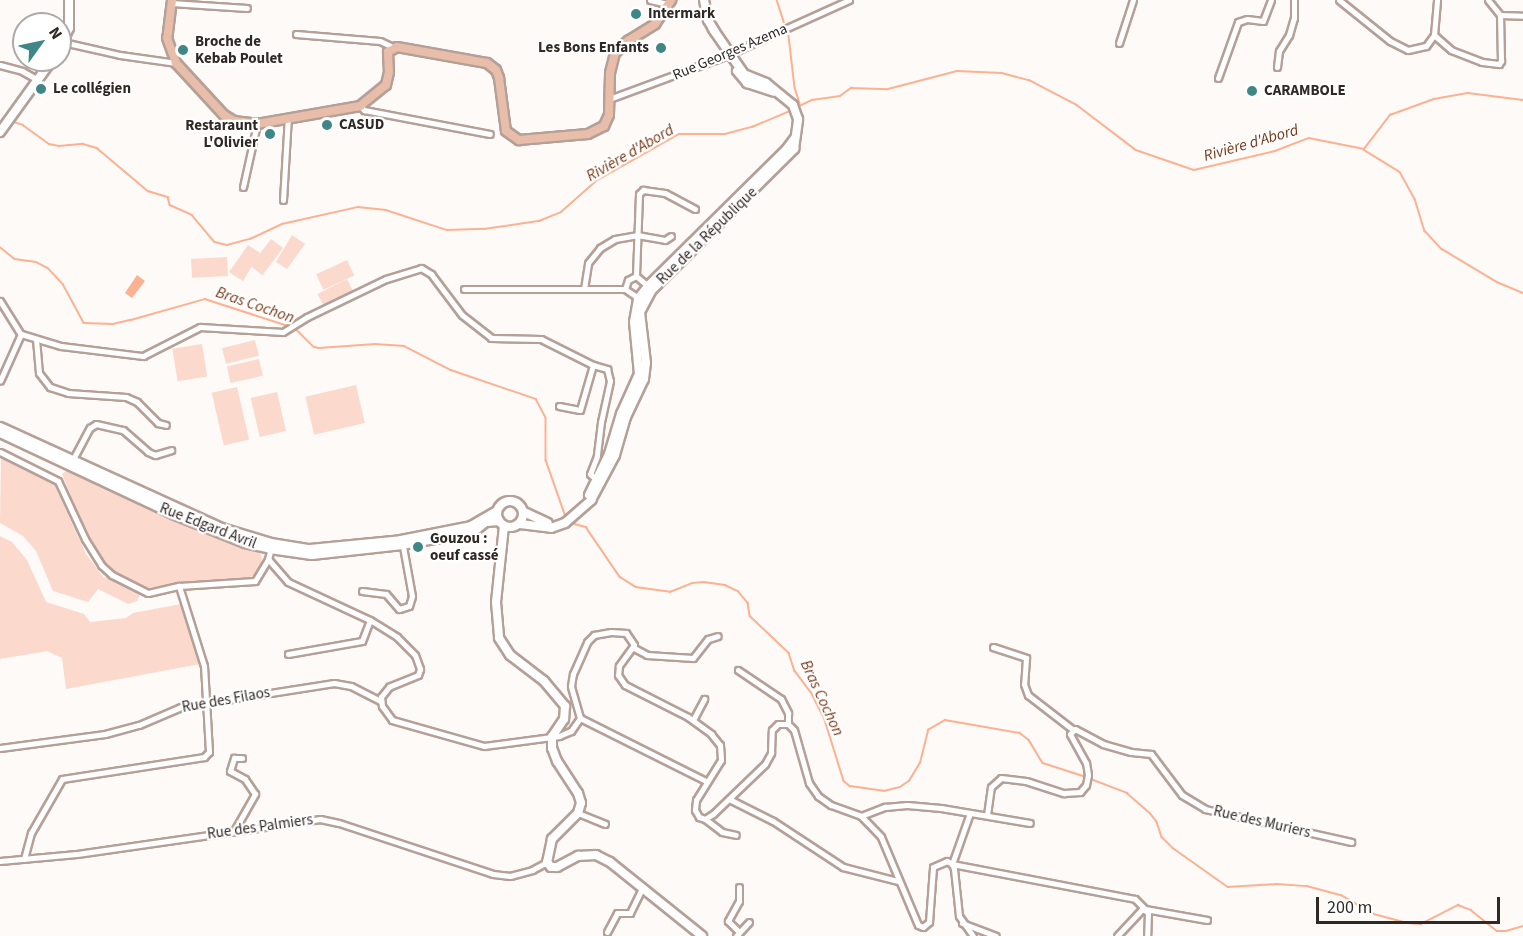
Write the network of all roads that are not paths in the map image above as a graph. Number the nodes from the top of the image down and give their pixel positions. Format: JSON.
{"nodes":[{"id":1,"x":650,"y":0,"type":"edge"},
{"id":2,"x":849,"y":0,"type":"edge"},
{"id":3,"x":1133,"y":0,"type":"edge"},
{"id":4,"x":1272,"y":0,"type":"edge"},
{"id":5,"x":1294,"y":0,"type":"edge"},
{"id":6,"x":1339,"y":0,"type":"edge"},
{"id":7,"x":1437,"y":0,"type":"edge"},
{"id":8,"x":1488,"y":0,"type":"edge"},
{"id":9,"x":171,"y":2,"type":"edge"},
{"id":10,"x":670,"y":2,"type":"edge"},
{"id":11,"x":703,"y":2,"type":"edge"},
{"id":12,"x":247,"y":8,"type":"dead end"},
{"id":13,"x":1500,"y":15,"type":"junction"},
{"id":14,"x":1523,"y":16,"type":"edge"},
{"id":15,"x":296,"y":34,"type":"dead end"},
{"id":16,"x":1434,"y":35,"type":"junction"},
{"id":17,"x":1119,"y":43,"type":"dead end"},
{"id":18,"x":72,"y":47,"type":"edge"},
{"id":19,"x":393,"y":47,"type":"junction"},
{"id":20,"x":729,"y":54,"type":"junction"},
{"id":21,"x":176,"y":63,"type":"junction"},
{"id":22,"x":0,"y":65,"type":"edge"},
{"id":23,"x":1277,"y":67,"type":"dead end"},
{"id":24,"x":44,"y":72,"type":"edge"},
{"id":25,"x":1218,"y":78,"type":"dead end"},
{"id":26,"x":38,"y":80,"type":"junction"},
{"id":27,"x":609,"y":99,"type":"junction"},
{"id":28,"x":360,"y":106,"type":"junction"},
{"id":29,"x":288,"y":117,"type":"junction"},
{"id":30,"x":257,"y":123,"type":"junction"},
{"id":31,"x":2,"y":130,"type":"edge"},
{"id":32,"x":490,"y":134,"type":"dead end"},
{"id":33,"x":243,"y":187,"type":"dead end"},
{"id":34,"x":283,"y":200,"type":"dead end"},
{"id":35,"x":695,"y":209,"type":"dead end"},
{"id":36,"x":637,"y":235,"type":"junction"},
{"id":37,"x":671,"y":236,"type":"dead end"},
{"id":38,"x":636,"y":276,"type":"junction"},
{"id":39,"x":464,"y":289,"type":"dead end"},
{"id":40,"x":584,"y":289,"type":"junction"},
{"id":41,"x":625,"y":289,"type":"junction"},
{"id":42,"x":646,"y":294,"type":"junction"},
{"id":43,"x":0,"y":301,"type":"edge"},
{"id":44,"x":21,"y":334,"type":"junction"},
{"id":45,"x":36,"y":339,"type":"junction"},
{"id":46,"x":593,"y":365,"type":"junction"},
{"id":47,"x":0,"y":381,"type":"edge"},
{"id":48,"x":559,"y":406,"type":"dead end"},
{"id":49,"x":166,"y":424,"type":"dead end"},
{"id":50,"x":0,"y":427,"type":"edge"},
{"id":51,"x":0,"y":433,"type":"edge"},
{"id":52,"x":171,"y":450,"type":"dead end"},
{"id":53,"x":0,"y":452,"type":"edge"},
{"id":54,"x":71,"y":464,"type":"junction"},
{"id":55,"x":599,"y":480,"type":"junction"},
{"id":56,"x":497,"y":511,"type":"junction"},
{"id":57,"x":524,"y":512,"type":"junction"},
{"id":58,"x":501,"y":523,"type":"junction"},
{"id":59,"x":561,"y":524,"type":"junction"},
{"id":60,"x":517,"y":526,"type":"junction"},
{"id":61,"x":402,"y":543,"type":"junction"},
{"id":62,"x":504,"y":543,"type":"junction"},
{"id":63,"x":271,"y":546,"type":"junction"},
{"id":64,"x":268,"y":559,"type":"junction"},
{"id":65,"x":179,"y":586,"type":"junction"},
{"id":66,"x":362,"y":591,"type":"dead end"},
{"id":67,"x":370,"y":620,"type":"junction"},
{"id":68,"x":718,"y":636,"type":"dead end"},
{"id":69,"x":993,"y":647,"type":"dead end"},
{"id":70,"x":634,"y":648,"type":"junction"},
{"id":71,"x":288,"y":654,"type":"dead end"},
{"id":72,"x":738,"y":670,"type":"dead end"},
{"id":73,"x":704,"y":699,"type":"dead end"},
{"id":74,"x":381,"y":701,"type":"junction"},
{"id":75,"x":206,"y":705,"type":"junction"},
{"id":76,"x":580,"y":718,"type":"junction"},
{"id":77,"x":693,"y":720,"type":"junction"},
{"id":78,"x":788,"y":724,"type":"junction"},
{"id":79,"x":1072,"y":729,"type":"junction"},
{"id":80,"x":552,"y":737,"type":"junction"},
{"id":81,"x":0,"y":748,"type":"edge"},
{"id":82,"x":242,"y":758,"type":"dead end"},
{"id":83,"x":706,"y":781,"type":"junction"},
{"id":84,"x":729,"y":799,"type":"junction"},
{"id":85,"x":578,"y":813,"type":"junction"},
{"id":86,"x":970,"y":813,"type":"junction"},
{"id":87,"x":861,"y":816,"type":"junction"},
{"id":88,"x":987,"y":816,"type":"junction"},
{"id":89,"x":705,"y":819,"type":"junction"},
{"id":90,"x":1030,"y":823,"type":"dead end"},
{"id":91,"x":605,"y":824,"type":"dead end"},
{"id":92,"x":234,"y":831,"type":"junction"},
{"id":93,"x":736,"y":835,"type":"dead end"},
{"id":94,"x":1351,"y":842,"type":"dead end"},
{"id":95,"x":24,"y":859,"type":"junction"},
{"id":96,"x":0,"y":861,"type":"edge"},
{"id":97,"x":547,"y":862,"type":"junction"},
{"id":98,"x":952,"y":864,"type":"junction"},
{"id":99,"x":898,"y":881,"type":"junction"},
{"id":100,"x":739,"y":887,"type":"dead end"},
{"id":101,"x":642,"y":888,"type":"junction"},
{"id":102,"x":1145,"y":909,"type":"junction"},
{"id":103,"x":1207,"y":920,"type":"dead end"},
{"id":104,"x":749,"y":922,"type":"dead end"},
{"id":105,"x":962,"y":923,"type":"junction"},
{"id":106,"x":607,"y":932,"type":"dead end"},
{"id":107,"x":738,"y":934,"type":"edge"},
{"id":108,"x":702,"y":936,"type":"edge"},
{"id":109,"x":973,"y":936,"type":"edge"},
{"id":110,"x":996,"y":936,"type":"edge"},
{"id":111,"x":1117,"y":936,"type":"edge"},
{"id":112,"x":1147,"y":936,"type":"edge"}],
"edges":[{"from":1,"to":10,"type":"street"},
{"from":2,"to":20,"type":"street","name":"Rue Georges Azema"},
{"from":3,"to":17,"type":"street"},
{"from":4,"to":25,"type":"street"},
{"from":5,"to":23,"type":"street"},
{"from":6,"to":16,"type":"street"},
{"from":7,"to":16,"type":"street"},
{"from":8,"to":13,"type":"street"},
{"from":9,"to":12,"type":"street"},
{"from":9,"to":21,"type":"main road"},
{"from":10,"to":27,"type":"main road"},
{"from":11,"to":20,"type":"street","name":"Rue de la République"},
{"from":13,"to":14,"type":"street"},
{"from":13,"to":16,"type":"street"},
{"from":15,"to":19,"type":"street"},
{"from":18,"to":21,"type":"street"},
{"from":19,"to":27,"type":"main road"},
{"from":19,"to":28,"type":"main road"},
{"from":20,"to":27,"type":"street","name":"Rue Georges Azema"},
{"from":20,"to":42,"type":"street","name":"Rue de la République"},
{"from":21,"to":30,"type":"main road"},
{"from":22,"to":26,"type":"street"},
{"from":24,"to":26,"type":"street"},
{"from":26,"to":31,"type":"street"},
{"from":28,"to":29,"type":"main road"},
{"from":28,"to":32,"type":"street"},
{"from":29,"to":30,"type":"main road"},
{"from":29,"to":34,"type":"street"},
{"from":30,"to":33,"type":"street"},
{"from":35,"to":36,"type":"street"},
{"from":36,"to":37,"type":"street"},
{"from":36,"to":38,"type":"street"},
{"from":36,"to":40,"type":"street"},
{"from":38,"to":41,"type":"street"},
{"from":38,"to":42,"type":"street"},
{"from":39,"to":40,"type":"street"},
{"from":40,"to":41,"type":"street"},
{"from":41,"to":42,"type":"street"},
{"from":42,"to":55,"type":"street"},
{"from":43,"to":44,"type":"street"},
{"from":44,"to":45,"type":"street"},
{"from":44,"to":47,"type":"street"},
{"from":45,"to":46,"type":"street"},
{"from":45,"to":49,"type":"street"},
{"from":46,"to":48,"type":"street"},
{"from":46,"to":55,"type":"street"},
{"from":50,"to":54,"type":"street","name":"Rue Edgard Avril"},
{"from":51,"to":54,"type":"street","name":"Rue Edgard Avril"},
{"from":52,"to":54,"type":"street"},
{"from":53,"to":65,"type":"street"},
{"from":54,"to":63,"type":"street","name":"Rue Edgard Avril"},
{"from":55,"to":59,"type":"street"},
{"from":56,"to":57,"type":"street"},
{"from":56,"to":58,"type":"street"},
{"from":56,"to":61,"type":"street","name":"Rue Edgard Avril"},
{"from":57,"to":59,"type":"street"},
{"from":57,"to":60,"type":"street"},
{"from":58,"to":60,"type":"street"},
{"from":58,"to":61,"type":"street","name":"Rue Edgard Avril"},
{"from":58,"to":62,"type":"street"},
{"from":59,"to":60,"type":"street"},
{"from":60,"to":62,"type":"street"},
{"from":61,"to":63,"type":"street","name":"Rue Edgard Avril"},
{"from":61,"to":66,"type":"street"},
{"from":62,"to":80,"type":"street"},
{"from":63,"to":64,"type":"street"},
{"from":64,"to":65,"type":"street"},
{"from":64,"to":67,"type":"street"},
{"from":65,"to":75,"type":"street"},
{"from":67,"to":71,"type":"street"},
{"from":67,"to":74,"type":"street"},
{"from":68,"to":70,"type":"street"},
{"from":69,"to":79,"type":"street","name":"Rue des Muriers"},
{"from":70,"to":76,"type":"street"},
{"from":70,"to":77,"type":"street"},
{"from":72,"to":78,"type":"street"},
{"from":73,"to":77,"type":"street"},
{"from":74,"to":75,"type":"street","name":"Rue des Filaos"},
{"from":74,"to":80,"type":"street"},
{"from":75,"to":81,"type":"street","name":"Rue des Filaos"},
{"from":75,"to":95,"type":"street"},
{"from":76,"to":80,"type":"street"},
{"from":76,"to":83,"type":"street"},
{"from":77,"to":83,"type":"street"},
{"from":78,"to":84,"type":"street"},
{"from":78,"to":87,"type":"street"},
{"from":79,"to":88,"type":"street"},
{"from":79,"to":94,"type":"street","name":"Rue des Muriers"},
{"from":80,"to":85,"type":"street"},
{"from":82,"to":92,"type":"street"},
{"from":83,"to":89,"type":"street"},
{"from":84,"to":89,"type":"street"},
{"from":84,"to":99,"type":"street"},
{"from":85,"to":91,"type":"street"},
{"from":85,"to":97,"type":"street"},
{"from":86,"to":87,"type":"street"},
{"from":86,"to":88,"type":"street"},
{"from":86,"to":98,"type":"street"},
{"from":87,"to":99,"type":"street"},
{"from":88,"to":90,"type":"street"},
{"from":89,"to":93,"type":"street"},
{"from":92,"to":95,"type":"street","name":"Rue des Palmiers"},
{"from":92,"to":97,"type":"street","name":"Rue des Palmiers"},
{"from":95,"to":96,"type":"street","name":"Rue des Palmiers"},
{"from":97,"to":101,"type":"street"},
{"from":98,"to":99,"type":"street"},
{"from":98,"to":102,"type":"street"},
{"from":98,"to":105,"type":"street"},
{"from":100,"to":107,"type":"street"},
{"from":101,"to":106,"type":"street"},
{"from":101,"to":108,"type":"street"},
{"from":102,"to":103,"type":"street"},
{"from":102,"to":111,"type":"street"},
{"from":102,"to":112,"type":"street"},
{"from":104,"to":107,"type":"street"},
{"from":105,"to":109,"type":"street"},
{"from":105,"to":110,"type":"street"}]}
